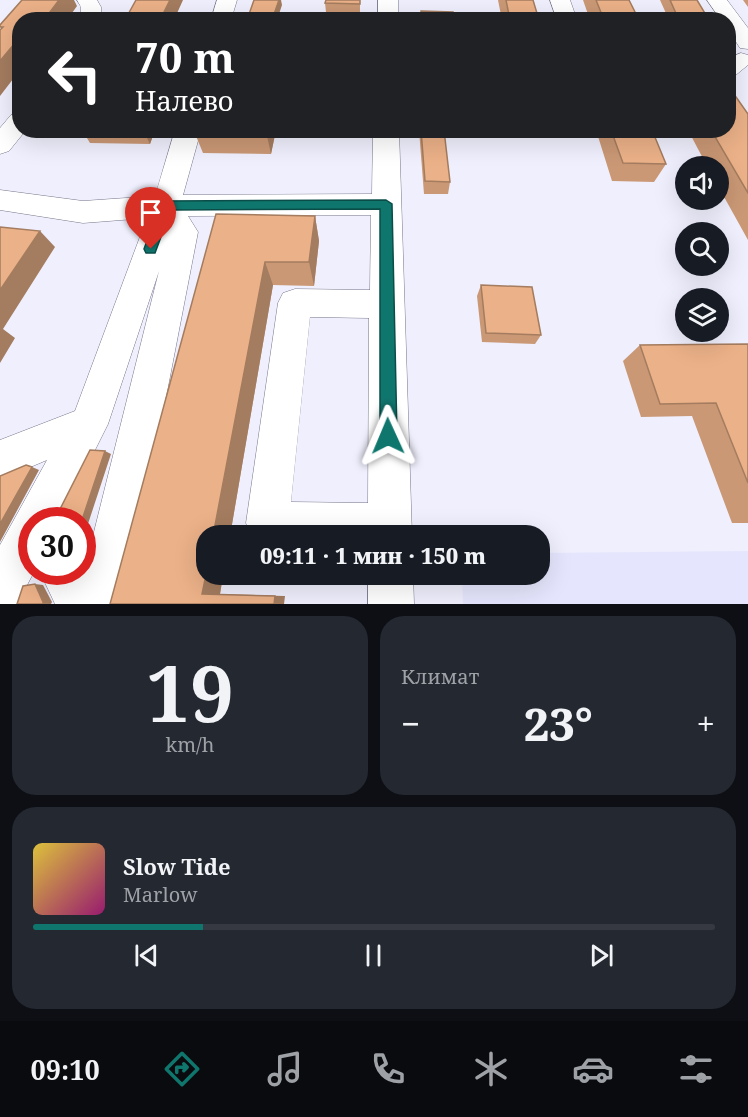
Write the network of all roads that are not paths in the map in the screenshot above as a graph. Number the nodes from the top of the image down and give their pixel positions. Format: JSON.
{"nodes":[{"id":1,"x":12,"y":131,"type":"edge"},
{"id":2,"x":186,"y":138,"type":"edge"},
{"id":3,"x":386,"y":138,"type":"edge"},
{"id":4,"x":0,"y":145,"type":"edge"},
{"id":5,"x":0,"y":200,"type":"edge"},
{"id":6,"x":386,"y":204,"type":"junction"},
{"id":7,"x":166,"y":206,"type":"junction"},
{"id":8,"x":386,"y":304,"type":"junction"},
{"id":9,"x":89,"y":424,"type":"junction"},
{"id":10,"x":0,"y":460,"type":"edge"},
{"id":11,"x":44,"y":507,"type":"edge"},
{"id":12,"x":302,"y":525,"type":"edge"},
{"id":13,"x":390,"y":525,"type":"edge"},
{"id":14,"x":18,"y":557,"type":"edge"},
{"id":15,"x":70,"y":585,"type":"edge"},
{"id":16,"x":390,"y":585,"type":"edge"},
{"id":17,"x":0,"y":590,"type":"edge"},
{"id":18,"x":81,"y":604,"type":"edge"},
{"id":19,"x":99,"y":604,"type":"edge"},
{"id":20,"x":391,"y":604,"type":"edge"}],
"edges":[{"from":1,"to":4,"type":"street"},
{"from":2,"to":7,"type":"street"},
{"from":3,"to":6,"type":"street"},
{"from":5,"to":7,"type":"street"},
{"from":6,"to":7,"type":"street"},
{"from":6,"to":8,"type":"street"},
{"from":7,"to":9,"type":"street"},
{"from":7,"to":19,"type":"street"},
{"from":8,"to":12,"type":"street"},
{"from":8,"to":13,"type":"street"},
{"from":9,"to":10,"type":"street"},
{"from":9,"to":11,"type":"street"},
{"from":14,"to":17,"type":"street"},
{"from":15,"to":18,"type":"street"},
{"from":16,"to":20,"type":"street"}]}
